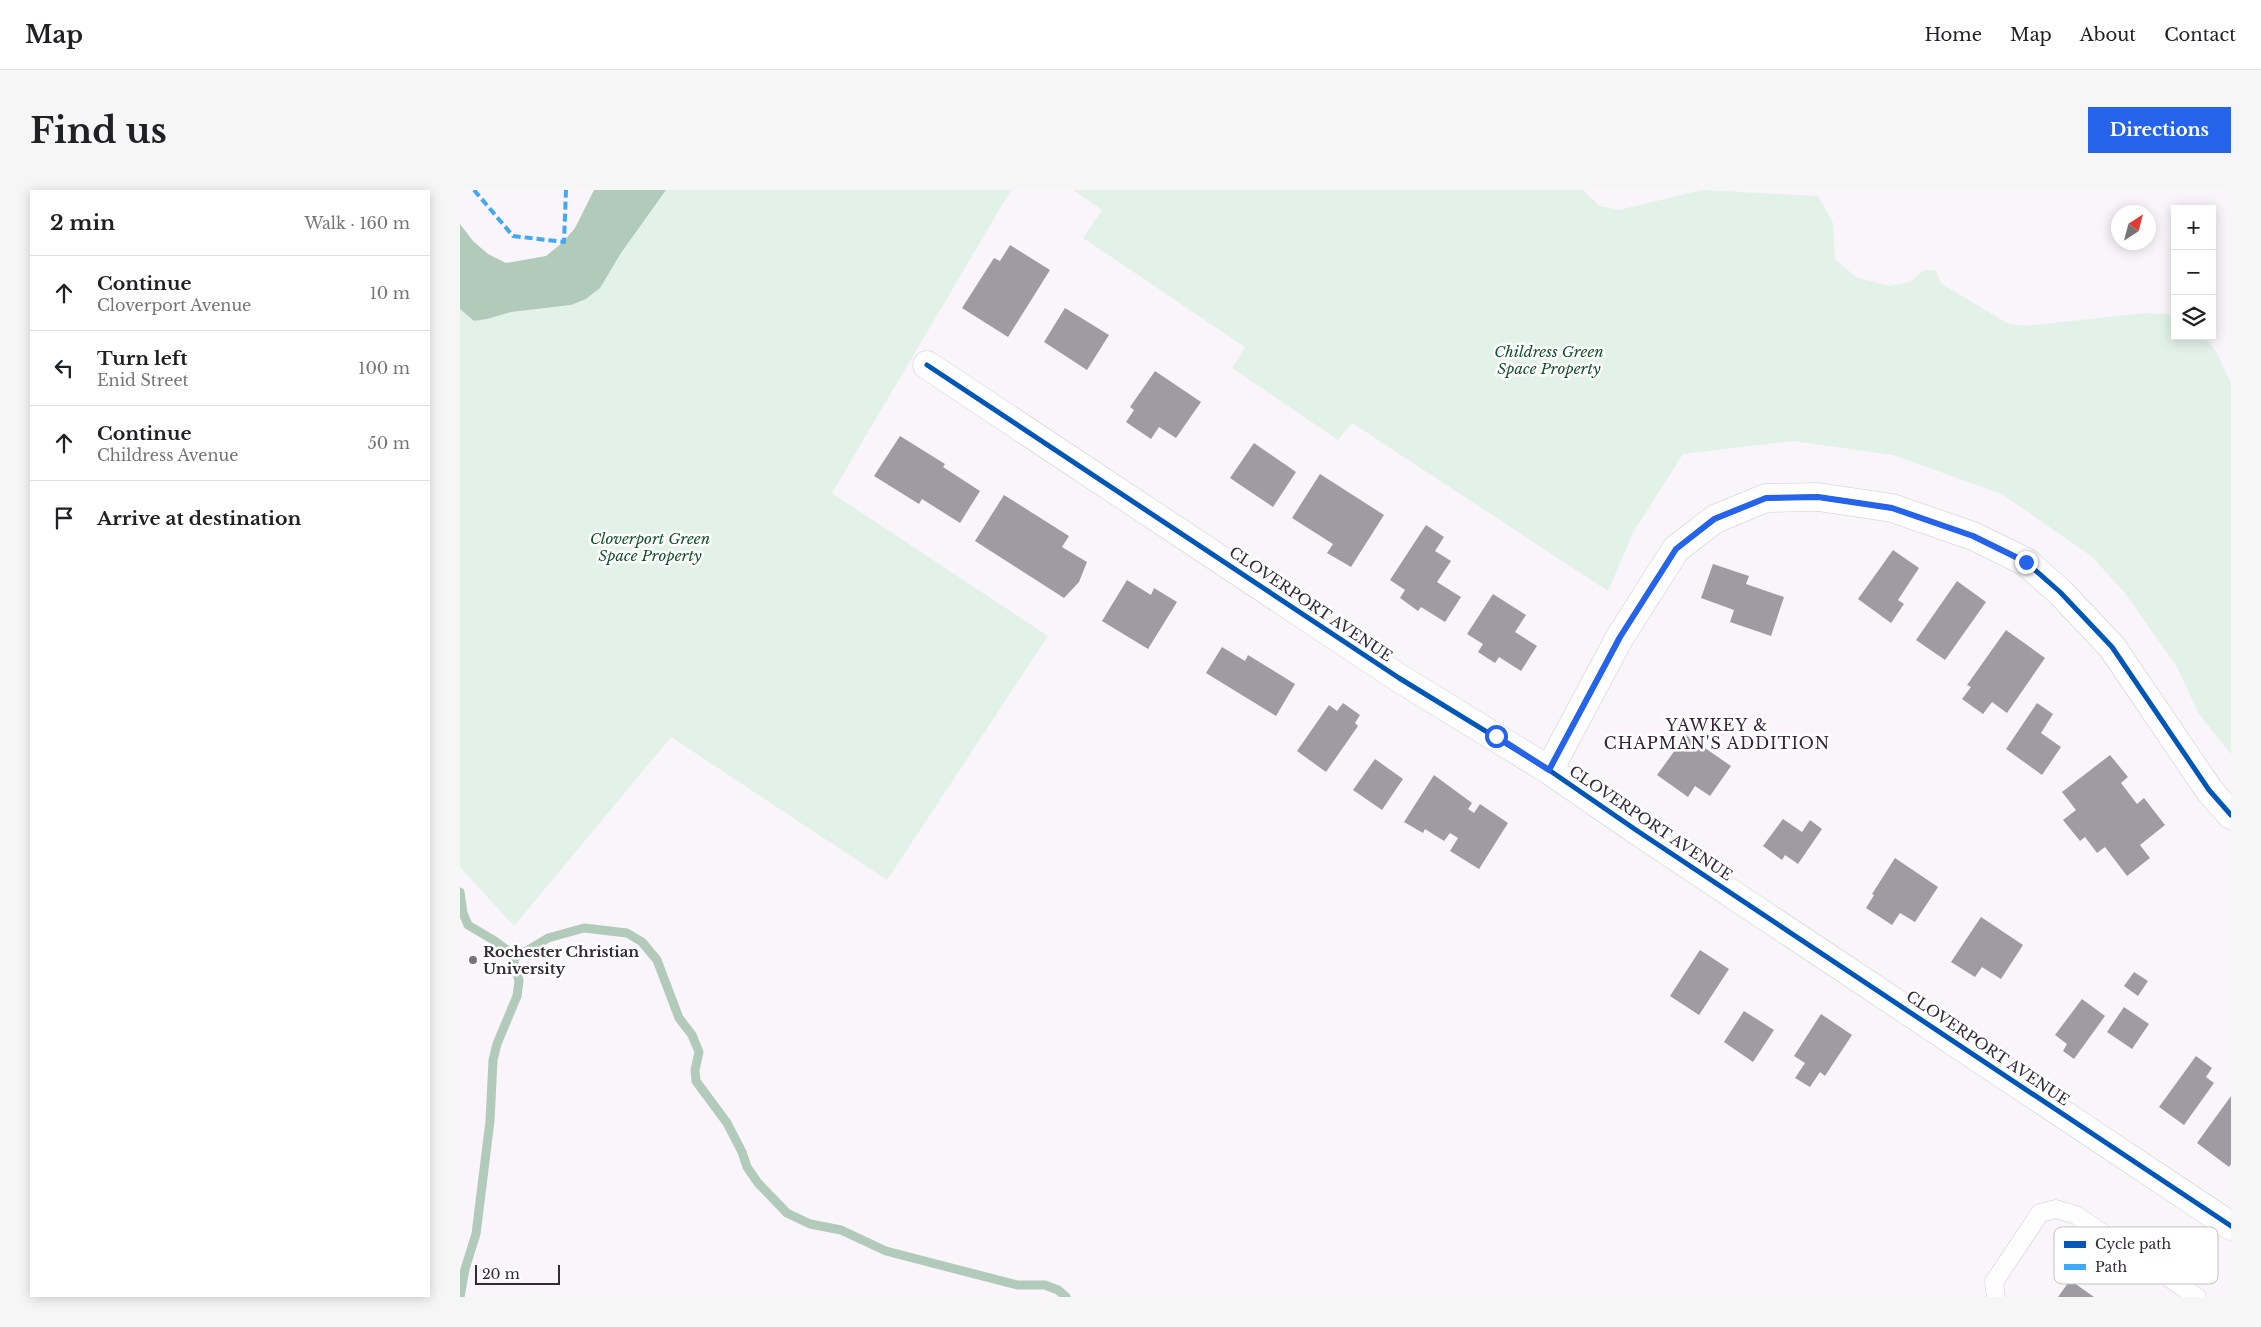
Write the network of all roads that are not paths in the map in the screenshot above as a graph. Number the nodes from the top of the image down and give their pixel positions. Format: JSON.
{"nodes":[{"id":1,"x":927,"y":364,"type":"dead end"},
{"id":2,"x":1549,"y":770,"type":"junction"},
{"id":3,"x":2231,"y":815,"type":"edge"},
{"id":4,"x":2231,"y":1226,"type":"edge"},
{"id":5,"x":2094,"y":1227,"type":"edge"},
{"id":6,"x":2178,"y":1284,"type":"edge"},
{"id":7,"x":1996,"y":1297,"type":"edge"},
{"id":8,"x":2197,"y":1297,"type":"edge"}],
"edges":[{"from":1,"to":2,"type":"street","name":"CLOVERPORT AVENUE"},
{"from":2,"to":3,"type":"street"},
{"from":2,"to":4,"type":"street","name":"CLOVERPORT AVENUE"},
{"from":5,"to":7,"type":"lane"},
{"from":6,"to":8,"type":"lane"}]}
